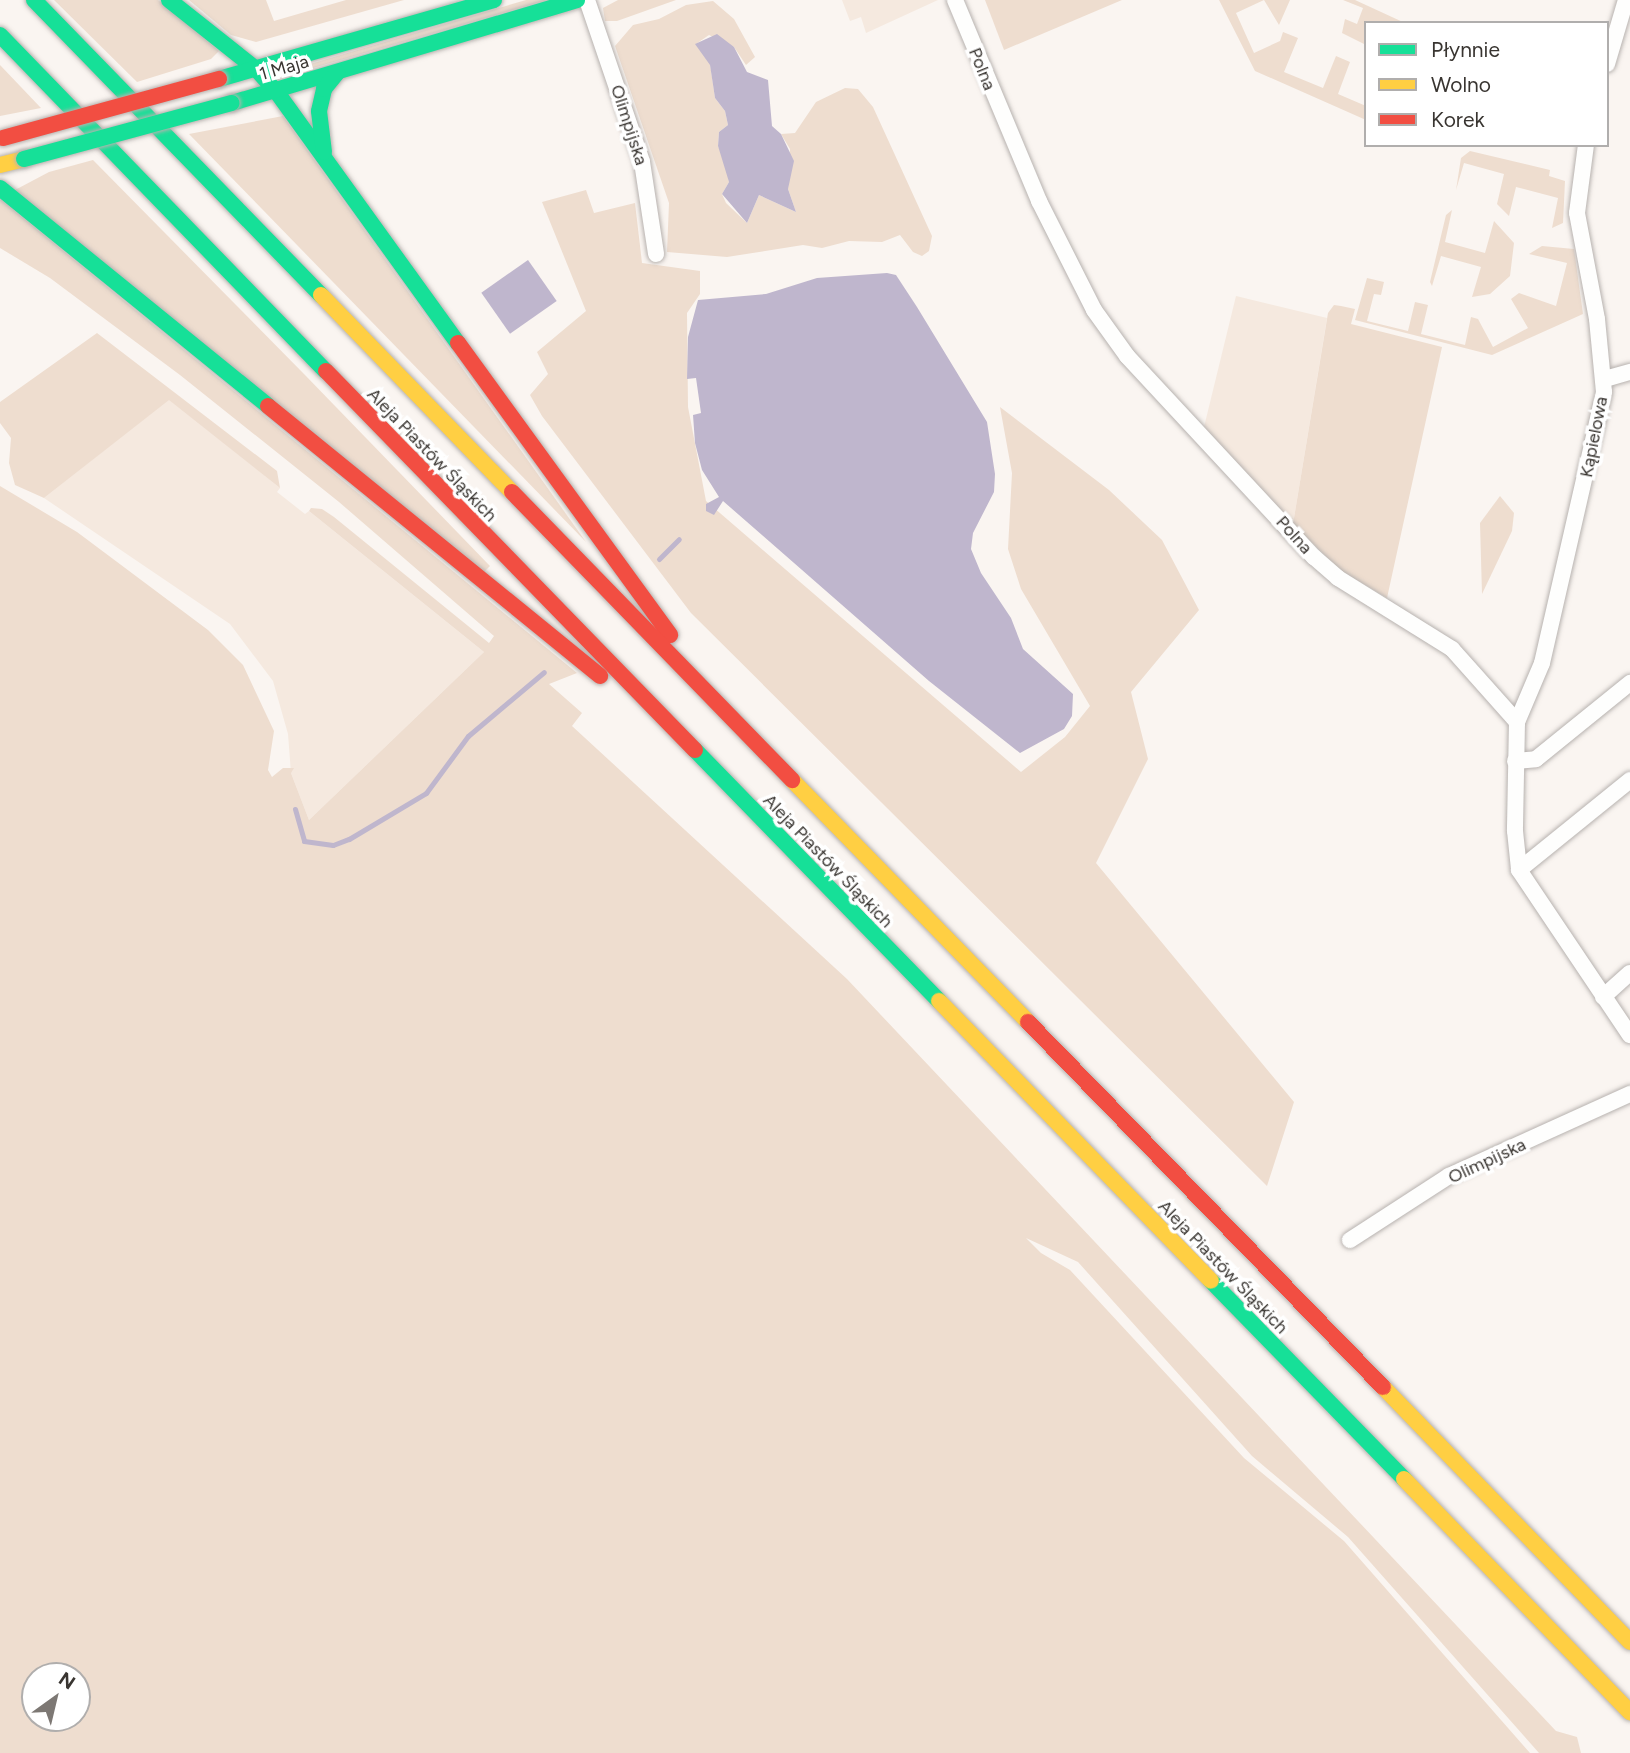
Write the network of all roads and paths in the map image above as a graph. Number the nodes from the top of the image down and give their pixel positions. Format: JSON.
{"nodes":[{"id":1,"x":34,"y":0,"type":"edge"},
{"id":2,"x":169,"y":0,"type":"edge"},
{"id":3,"x":494,"y":0,"type":"edge"},
{"id":4,"x":576,"y":0,"type":"edge"},
{"id":5,"x":587,"y":0,"type":"edge"},
{"id":6,"x":956,"y":0,"type":"edge"},
{"id":7,"x":1626,"y":0,"type":"edge"},
{"id":8,"x":445,"y":7,"type":"edge"},
{"id":9,"x":0,"y":35,"type":"edge"},
{"id":10,"x":1609,"y":57,"type":"edge"},
{"id":11,"x":256,"y":69,"type":"junction"},
{"id":12,"x":337,"y":73,"type":"junction"},
{"id":13,"x":276,"y":91,"type":"junction"},
{"id":14,"x":2,"y":139,"type":"edge"},
{"id":15,"x":1586,"y":147,"type":"edge"},
{"id":16,"x":324,"y":155,"type":"junction"},
{"id":17,"x":0,"y":165,"type":"edge"},
{"id":18,"x":0,"y":188,"type":"edge"},
{"id":19,"x":656,"y":254,"type":"dead end"},
{"id":20,"x":1630,"y":372,"type":"edge"},
{"id":21,"x":1605,"y":379,"type":"junction"},
{"id":22,"x":1630,"y":683,"type":"edge"},
{"id":23,"x":727,"y":714,"type":"junction"},
{"id":24,"x":1517,"y":722,"type":"junction"},
{"id":25,"x":697,"y":754,"type":"junction"},
{"id":26,"x":1515,"y":761,"type":"junction"},
{"id":27,"x":1630,"y":780,"type":"edge"},
{"id":28,"x":1519,"y":870,"type":"junction"},
{"id":29,"x":1630,"y":973,"type":"edge"},
{"id":30,"x":1603,"y":997,"type":"junction"},
{"id":31,"x":1630,"y":1035,"type":"edge"},
{"id":32,"x":1630,"y":1094,"type":"edge"},
{"id":33,"x":1350,"y":1240,"type":"dead end"},
{"id":34,"x":1630,"y":1642,"type":"edge"},
{"id":35,"x":1630,"y":1712,"type":"edge"}],
"edges":[{"from":1,"to":23,"type":"main road","name":"Aleja Piastów Śląskich"},
{"from":2,"to":11,"type":"main road"},
{"from":3,"to":8,"type":"main road","name":"1 Maja"},
{"from":4,"to":12,"type":"main road","name":"1 Maja"},
{"from":5,"to":19,"type":"street","name":"Olimpijska"},
{"from":6,"to":24,"type":"street","name":"Polna"},
{"from":7,"to":10,"type":"street"},
{"from":8,"to":11,"type":"main road","name":"1 Maja"},
{"from":9,"to":25,"type":"main road","name":"Aleja Piastów Śląskich"},
{"from":11,"to":13,"type":"main road"},
{"from":11,"to":14,"type":"main road","name":"1 Maja","bridge":true},
{"from":12,"to":13,"type":"main road","name":"1 Maja"},
{"from":12,"to":16,"type":"main road"},
{"from":13,"to":16,"type":"main road"},
{"from":13,"to":17,"type":"main road","name":"1 Maja","bridge":true},
{"from":15,"to":21,"type":"street","name":"Kąpielowa"},
{"from":16,"to":23,"type":"main road"},
{"from":18,"to":25,"type":"main road"},
{"from":20,"to":21,"type":"street"},
{"from":21,"to":24,"type":"street","name":"Kąpielowa"},
{"from":22,"to":26,"type":"street"},
{"from":23,"to":34,"type":"main road","name":"Aleja Piastów Śląskich"},
{"from":24,"to":26,"type":"street"},
{"from":25,"to":35,"type":"main road","name":"Aleja Piastów Śląskich"},
{"from":26,"to":28,"type":"street"},
{"from":27,"to":28,"type":"street"},
{"from":28,"to":30,"type":"street"},
{"from":29,"to":30,"type":"street"},
{"from":30,"to":31,"type":"street"},
{"from":32,"to":33,"type":"street","name":"Olimpijska"}]}
